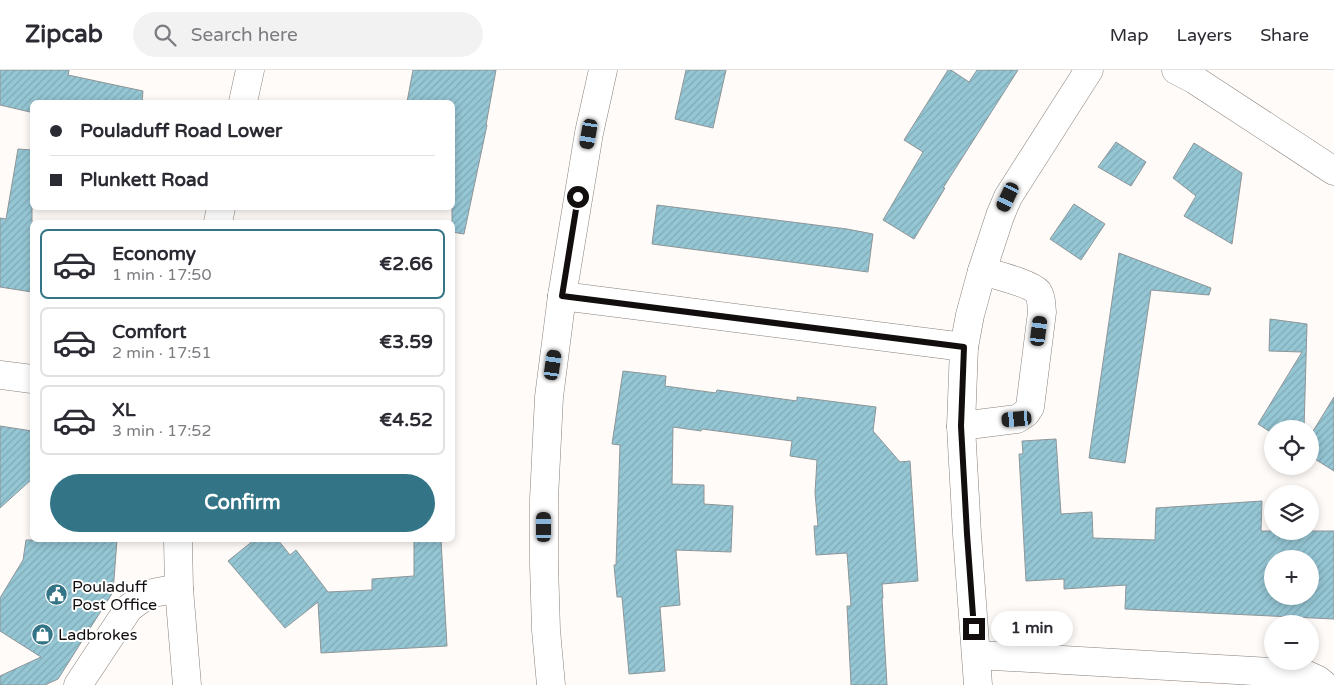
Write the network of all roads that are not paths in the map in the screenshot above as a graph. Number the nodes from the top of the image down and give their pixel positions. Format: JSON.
{"nodes":[{"id":1,"x":250,"y":70,"type":"edge"},
{"id":2,"x":603,"y":70,"type":"edge"},
{"id":3,"x":1089,"y":70,"type":"edge"},
{"id":4,"x":1191,"y":73,"type":"edge"},
{"id":5,"x":243,"y":100,"type":"edge"},
{"id":6,"x":1334,"y":171,"type":"edge"},
{"id":7,"x":982,"y":271,"type":"junction"},
{"id":8,"x":562,"y":296,"type":"junction"},
{"id":9,"x":964,"y":347,"type":"junction"},
{"id":10,"x":0,"y":375,"type":"edge"},
{"id":11,"x":30,"y":379,"type":"edge"},
{"id":12,"x":961,"y":426,"type":"junction"},
{"id":13,"x":178,"y":542,"type":"edge"},
{"id":14,"x":179,"y":589,"type":"junction"},
{"id":15,"x":977,"y":655,"type":"junction"},
{"id":16,"x":78,"y":685,"type":"edge"},
{"id":17,"x":187,"y":685,"type":"edge"},
{"id":18,"x":551,"y":685,"type":"edge"},
{"id":19,"x":978,"y":685,"type":"edge"},
{"id":20,"x":1324,"y":685,"type":"edge"}],
"edges":[{"from":1,"to":5,"type":"street"},
{"from":2,"to":8,"type":"street"},
{"from":3,"to":7,"type":"street"},
{"from":4,"to":6,"type":"street"},
{"from":7,"to":9,"type":"street"},
{"from":7,"to":12,"type":"street"},
{"from":8,"to":9,"type":"street"},
{"from":8,"to":18,"type":"street"},
{"from":9,"to":12,"type":"street"},
{"from":10,"to":11,"type":"street"},
{"from":12,"to":15,"type":"street"},
{"from":13,"to":14,"type":"street"},
{"from":14,"to":16,"type":"street"},
{"from":14,"to":17,"type":"street"},
{"from":15,"to":19,"type":"street"},
{"from":15,"to":20,"type":"street"}]}
